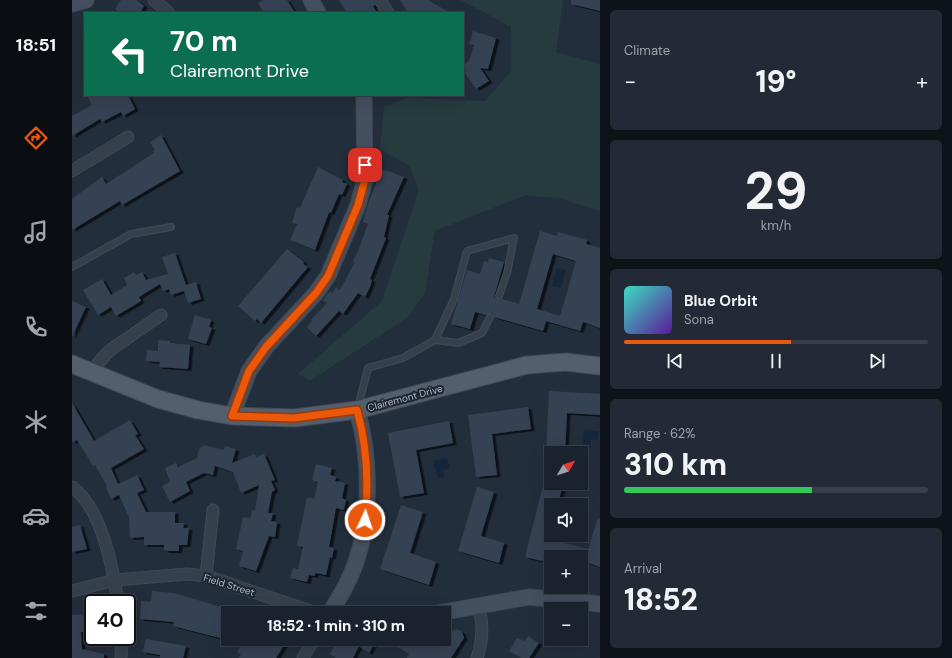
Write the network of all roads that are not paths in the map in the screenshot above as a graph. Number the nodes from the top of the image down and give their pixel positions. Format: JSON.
{"nodes":[{"id":1,"x":86,"y":0,"type":"edge"},
{"id":2,"x":154,"y":0,"type":"edge"},
{"id":3,"x":311,"y":0,"type":"edge"},
{"id":4,"x":380,"y":0,"type":"edge"},
{"id":5,"x":72,"y":4,"type":"edge"},
{"id":6,"x":168,"y":12,"type":"dead end"},
{"id":7,"x":317,"y":12,"type":"edge"},
{"id":8,"x":387,"y":12,"type":"edge"},
{"id":9,"x":364,"y":96,"type":"edge"},
{"id":10,"x":128,"y":138,"type":"dead end"},
{"id":11,"x":72,"y":171,"type":"edge"},
{"id":12,"x":171,"y":227,"type":"dead end"},
{"id":13,"x":72,"y":267,"type":"edge"},
{"id":14,"x":499,"y":296,"type":"dead end"},
{"id":15,"x":161,"y":315,"type":"dead end"},
{"id":16,"x":490,"y":317,"type":"dead end"},
{"id":17,"x":435,"y":340,"type":"junction"},
{"id":18,"x":72,"y":364,"type":"edge"},
{"id":19,"x":600,"y":366,"type":"edge"},
{"id":20,"x":91,"y":372,"type":"junction"},
{"id":21,"x":357,"y":410,"type":"junction"},
{"id":22,"x":232,"y":416,"type":"junction"},
{"id":23,"x":72,"y":487,"type":"edge"},
{"id":24,"x":213,"y":510,"type":"dead end"},
{"id":25,"x":206,"y":576,"type":"junction"},
{"id":26,"x":115,"y":580,"type":"junction"},
{"id":27,"x":72,"y":591,"type":"edge"},
{"id":28,"x":117,"y":594,"type":"edge"},
{"id":29,"x":600,"y":604,"type":"edge"},
{"id":30,"x":295,"y":606,"type":"edge"},
{"id":31,"x":334,"y":606,"type":"edge"},
{"id":32,"x":478,"y":606,"type":"junction"},
{"id":33,"x":451,"y":611,"type":"edge"},
{"id":34,"x":122,"y":646,"type":"edge"},
{"id":35,"x":310,"y":646,"type":"edge"},
{"id":36,"x":121,"y":658,"type":"edge"},
{"id":37,"x":303,"y":658,"type":"edge"},
{"id":38,"x":477,"y":658,"type":"edge"}],
"edges":[{"from":1,"to":5,"type":"street"},
{"from":2,"to":6,"type":"street"},
{"from":3,"to":7,"type":"street"},
{"from":4,"to":8,"type":"street"},
{"from":9,"to":22,"type":"street"},
{"from":10,"to":11,"type":"street"},
{"from":12,"to":13,"type":"lane"},
{"from":14,"to":17,"type":"lane"},
{"from":15,"to":20,"type":"street"},
{"from":16,"to":17,"type":"lane"},
{"from":17,"to":21,"type":"lane"},
{"from":18,"to":20,"type":"main road","name":"Clairemont Drive"},
{"from":19,"to":21,"type":"main road","name":"Clairemont Drive"},
{"from":20,"to":22,"type":"main road","name":"Clairemont Drive"},
{"from":21,"to":22,"type":"main road","name":"Clairemont Drive"},
{"from":21,"to":31,"type":"street"},
{"from":23,"to":26,"type":"street"},
{"from":24,"to":25,"type":"street"},
{"from":25,"to":26,"type":"street","name":"Field Street"},
{"from":25,"to":30,"type":"street","name":"Field Street"},
{"from":26,"to":27,"type":"street","name":"Field Street"},
{"from":26,"to":28,"type":"street"},
{"from":29,"to":32,"type":"street"},
{"from":32,"to":33,"type":"street"},
{"from":32,"to":38,"type":"street"},
{"from":34,"to":36,"type":"street"},
{"from":35,"to":37,"type":"street"}]}
